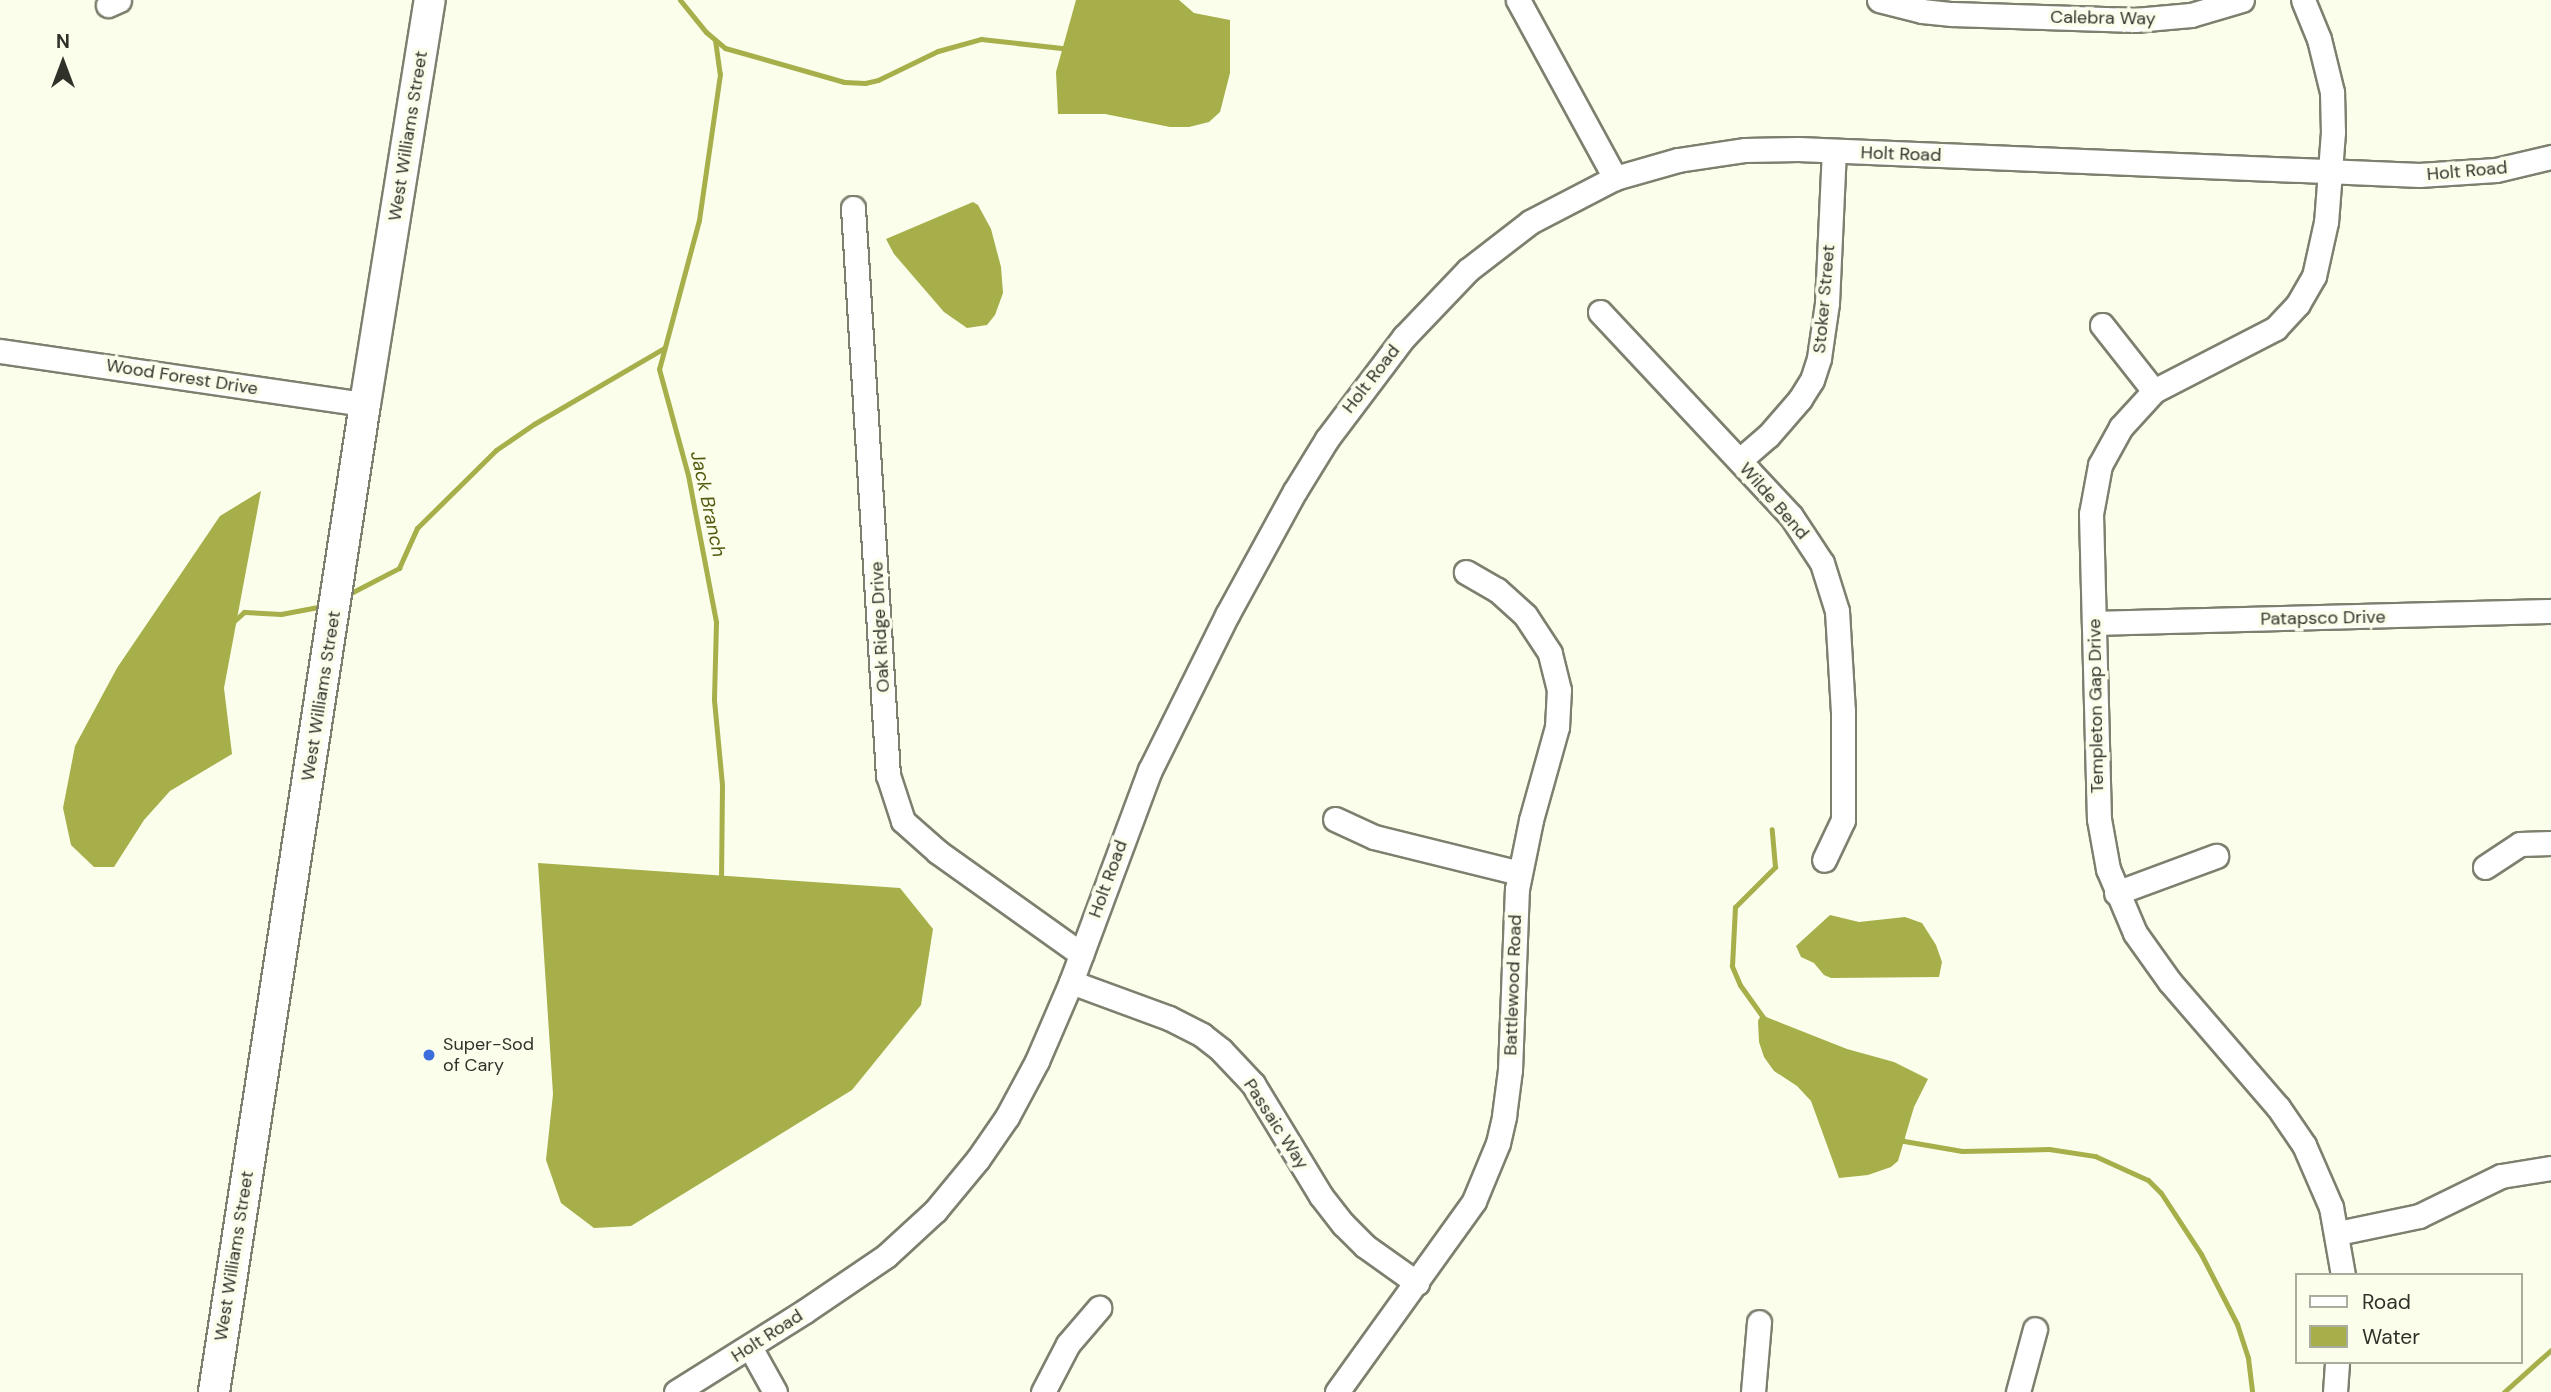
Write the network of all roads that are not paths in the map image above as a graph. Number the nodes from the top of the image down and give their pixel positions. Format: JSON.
{"nodes":[{"id":1,"x":430,"y":0,"type":"edge"},
{"id":2,"x":1518,"y":0,"type":"edge"},
{"id":3,"x":1879,"y":0,"type":"edge"},
{"id":4,"x":2242,"y":0,"type":"edge"},
{"id":5,"x":2303,"y":0,"type":"edge"},
{"id":6,"x":1834,"y":151,"type":"junction"},
{"id":7,"x":2551,"y":157,"type":"edge"},
{"id":8,"x":2329,"y":173,"type":"junction"},
{"id":9,"x":1615,"y":178,"type":"junction"},
{"id":10,"x":853,"y":208,"type":"dead end"},
{"id":11,"x":1600,"y":312,"type":"dead end"},
{"id":12,"x":2102,"y":325,"type":"dead end"},
{"id":13,"x":0,"y":351,"type":"edge"},
{"id":14,"x":2154,"y":391,"type":"junction"},
{"id":15,"x":365,"y":404,"type":"junction"},
{"id":16,"x":1740,"y":460,"type":"junction"},
{"id":17,"x":1466,"y":572,"type":"dead end"},
{"id":18,"x":2551,"y":611,"type":"edge"},
{"id":19,"x":2094,"y":623,"type":"junction"},
{"id":20,"x":1335,"y":819,"type":"dead end"},
{"id":21,"x":2551,"y":843,"type":"edge"},
{"id":22,"x":2216,"y":856,"type":"dead end"},
{"id":23,"x":1824,"y":860,"type":"dead end"},
{"id":24,"x":2485,"y":867,"type":"dead end"},
{"id":25,"x":1520,"y":873,"type":"junction"},
{"id":26,"x":2116,"y":893,"type":"junction"},
{"id":27,"x":1081,"y":954,"type":"junction"},
{"id":28,"x":1071,"y":982,"type":"junction"},
{"id":29,"x":2551,"y":1168,"type":"edge"},
{"id":30,"x":2338,"y":1233,"type":"junction"},
{"id":31,"x":2343,"y":1273,"type":"edge"},
{"id":32,"x":1417,"y":1283,"type":"junction"},
{"id":33,"x":1099,"y":1308,"type":"dead end"},
{"id":34,"x":1759,"y":1322,"type":"dead end"},
{"id":35,"x":2035,"y":1329,"type":"dead end"},
{"id":36,"x":750,"y":1347,"type":"junction"},
{"id":37,"x":2337,"y":1364,"type":"edge"},
{"id":38,"x":214,"y":1392,"type":"edge"},
{"id":39,"x":676,"y":1392,"type":"edge"},
{"id":40,"x":775,"y":1392,"type":"edge"},
{"id":41,"x":1043,"y":1392,"type":"edge"},
{"id":42,"x":1337,"y":1392,"type":"edge"},
{"id":43,"x":1753,"y":1392,"type":"edge"},
{"id":44,"x":2018,"y":1392,"type":"edge"},
{"id":45,"x":2335,"y":1392,"type":"edge"}],
"edges":[{"from":1,"to":15,"type":"main road","name":"West Williams Street"},
{"from":2,"to":9,"type":"street"},
{"from":3,"to":4,"type":"street","name":"Calebra Way"},
{"from":5,"to":8,"type":"street","name":"Templeton Gap Drive"},
{"from":6,"to":8,"type":"street","name":"Holt Road"},
{"from":6,"to":9,"type":"street","name":"Holt Road"},
{"from":6,"to":16,"type":"street","name":"Stoker Street"},
{"from":7,"to":8,"type":"street","name":"Holt Road"},
{"from":8,"to":14,"type":"street","name":"Templeton Gap Drive"},
{"from":9,"to":27,"type":"street","name":"Holt Road"},
{"from":10,"to":27,"type":"street","name":"Oak Ridge Drive"},
{"from":11,"to":16,"type":"street","name":"Wilde Bend"},
{"from":12,"to":14,"type":"street"},
{"from":13,"to":15,"type":"street","name":"Wood Forest Drive"},
{"from":14,"to":19,"type":"street","name":"Templeton Gap Drive"},
{"from":15,"to":38,"type":"main road","name":"West Williams Street"},
{"from":16,"to":23,"type":"street","name":"Wilde Bend"},
{"from":17,"to":25,"type":"street","name":"Battlewood Road"},
{"from":18,"to":19,"type":"street","name":"Patapsco Drive"},
{"from":19,"to":26,"type":"street","name":"Templeton Gap Drive"},
{"from":20,"to":25,"type":"street"},
{"from":21,"to":24,"type":"street"},
{"from":22,"to":26,"type":"street"},
{"from":25,"to":32,"type":"street","name":"Battlewood Road"},
{"from":26,"to":30,"type":"street","name":"Templeton Gap Drive"},
{"from":27,"to":28,"type":"street","name":"Holt Road"},
{"from":28,"to":32,"type":"street","name":"Passaic Way"},
{"from":28,"to":36,"type":"street","name":"Holt Road"},
{"from":29,"to":30,"type":"street"},
{"from":30,"to":31,"type":"street","name":"Templeton Gap Drive"},
{"from":32,"to":42,"type":"street","name":"Battlewood Road"},
{"from":33,"to":41,"type":"street"},
{"from":34,"to":43,"type":"street"},
{"from":35,"to":44,"type":"street"},
{"from":36,"to":39,"type":"street","name":"Holt Road"},
{"from":36,"to":40,"type":"street"},
{"from":37,"to":45,"type":"street"}]}
